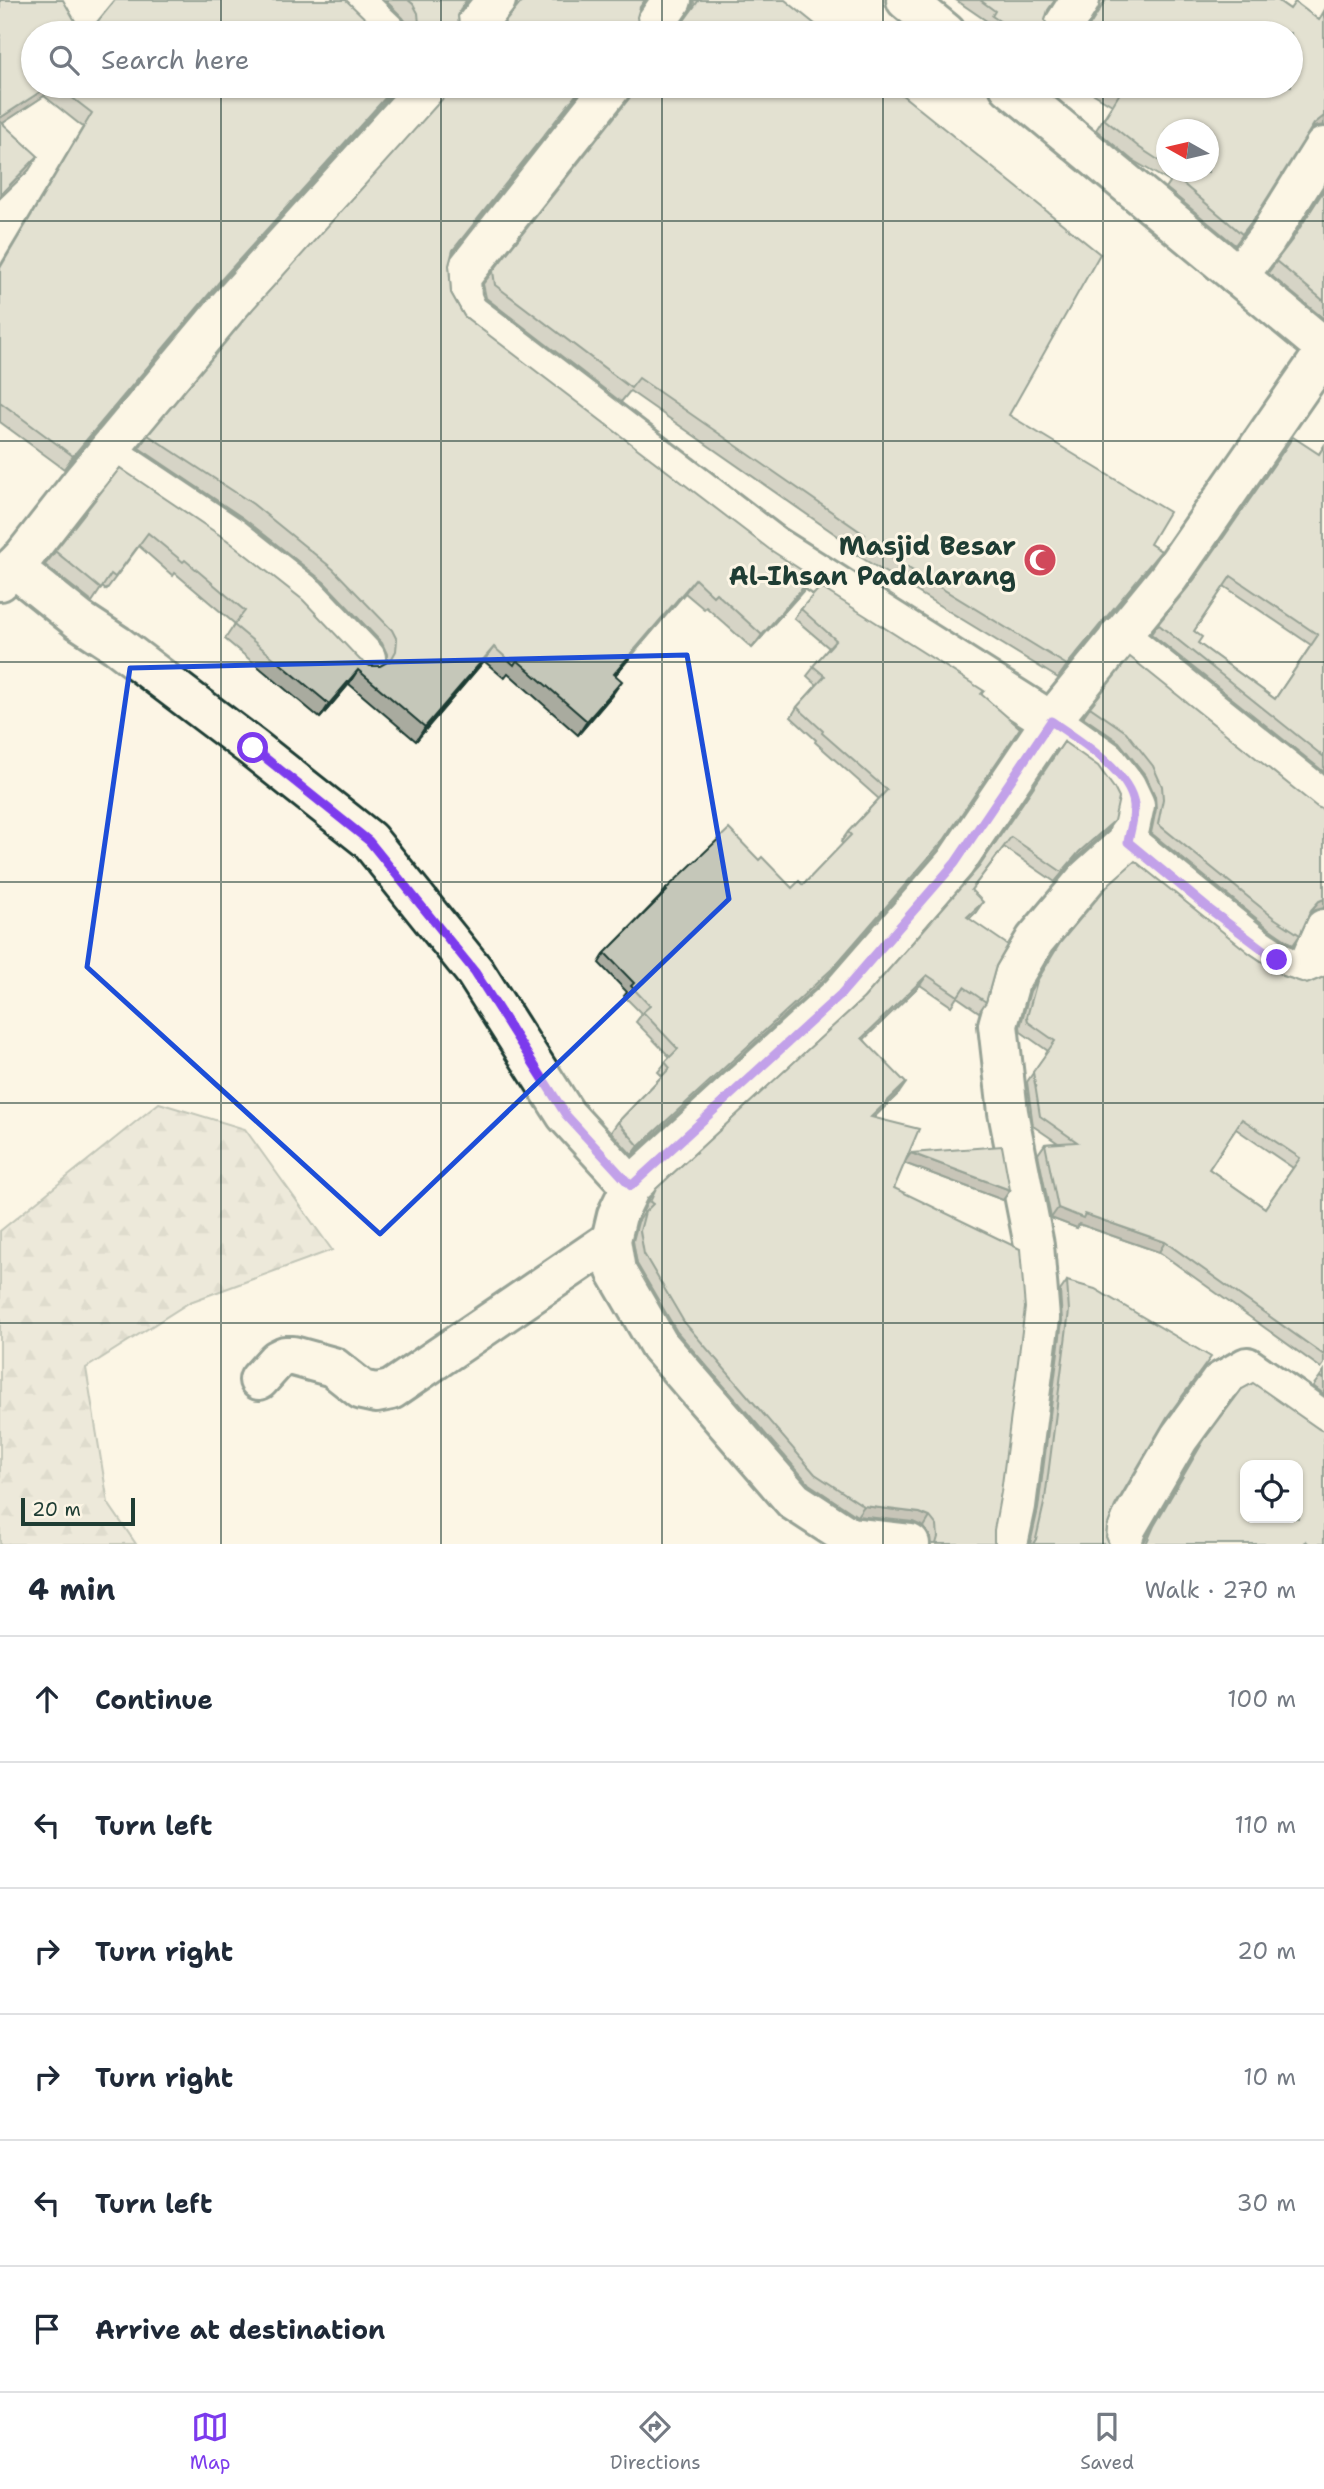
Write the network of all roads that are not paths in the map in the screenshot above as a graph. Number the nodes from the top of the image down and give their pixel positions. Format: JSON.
{"nodes":[{"id":1,"x":353,"y":0,"type":"edge"},
{"id":2,"x":496,"y":0,"type":"edge"},
{"id":3,"x":672,"y":0,"type":"edge"},
{"id":4,"x":906,"y":0,"type":"edge"},
{"id":5,"x":1080,"y":0,"type":"edge"},
{"id":6,"x":375,"y":21,"type":"edge"},
{"id":7,"x":479,"y":21,"type":"edge"},
{"id":8,"x":657,"y":21,"type":"edge"},
{"id":9,"x":931,"y":21,"type":"edge"},
{"id":10,"x":1067,"y":21,"type":"edge"},
{"id":11,"x":417,"y":98,"type":"edge"},
{"id":12,"x":603,"y":98,"type":"edge"},
{"id":13,"x":1029,"y":98,"type":"edge"},
{"id":14,"x":1324,"y":147,"type":"edge"},
{"id":15,"x":1238,"y":276,"type":"junction"},
{"id":16,"x":1324,"y":348,"type":"edge"},
{"id":17,"x":1324,"y":354,"type":"edge"},
{"id":18,"x":107,"y":453,"type":"junction"},
{"id":19,"x":9,"y":561,"type":"edge"},
{"id":20,"x":1119,"y":636,"type":"junction"},
{"id":21,"x":366,"y":659,"type":"dead end"},
{"id":22,"x":1051,"y":721,"type":"junction"},
{"id":23,"x":1324,"y":800,"type":"edge"},
{"id":24,"x":1128,"y":842,"type":"junction"},
{"id":25,"x":1320,"y":952,"type":"edge"},
{"id":26,"x":631,"y":1186,"type":"junction"},
{"id":27,"x":611,"y":1240,"type":"junction"},
{"id":28,"x":259,"y":1380,"type":"dead end"},
{"id":29,"x":1324,"y":1421,"type":"edge"},
{"id":30,"x":910,"y":1544,"type":"edge"},
{"id":31,"x":1008,"y":1544,"type":"edge"},
{"id":32,"x":1121,"y":1544,"type":"edge"}],
"edges":[{"from":1,"to":6,"type":"main road"},
{"from":2,"to":7,"type":"main road"},
{"from":3,"to":8,"type":"main road"},
{"from":4,"to":9,"type":"main road"},
{"from":5,"to":10,"type":"main road"},
{"from":11,"to":18,"type":"main road"},
{"from":12,"to":22,"type":"main road"},
{"from":13,"to":15,"type":"main road"},
{"from":14,"to":15,"type":"main road"},
{"from":15,"to":16,"type":"main road"},
{"from":17,"to":20,"type":"main road"},
{"from":18,"to":19,"type":"main road"},
{"from":18,"to":21,"type":"main road"},
{"from":19,"to":26,"type":"main road"},
{"from":20,"to":22,"type":"main road"},
{"from":20,"to":23,"type":"main road"},
{"from":22,"to":24,"type":"main road"},
{"from":22,"to":26,"type":"main road"},
{"from":24,"to":25,"type":"main road"},
{"from":24,"to":31,"type":"main road"},
{"from":26,"to":27,"type":"main road"},
{"from":27,"to":28,"type":"main road"},
{"from":27,"to":30,"type":"main road"},
{"from":29,"to":32,"type":"main road"}]}
